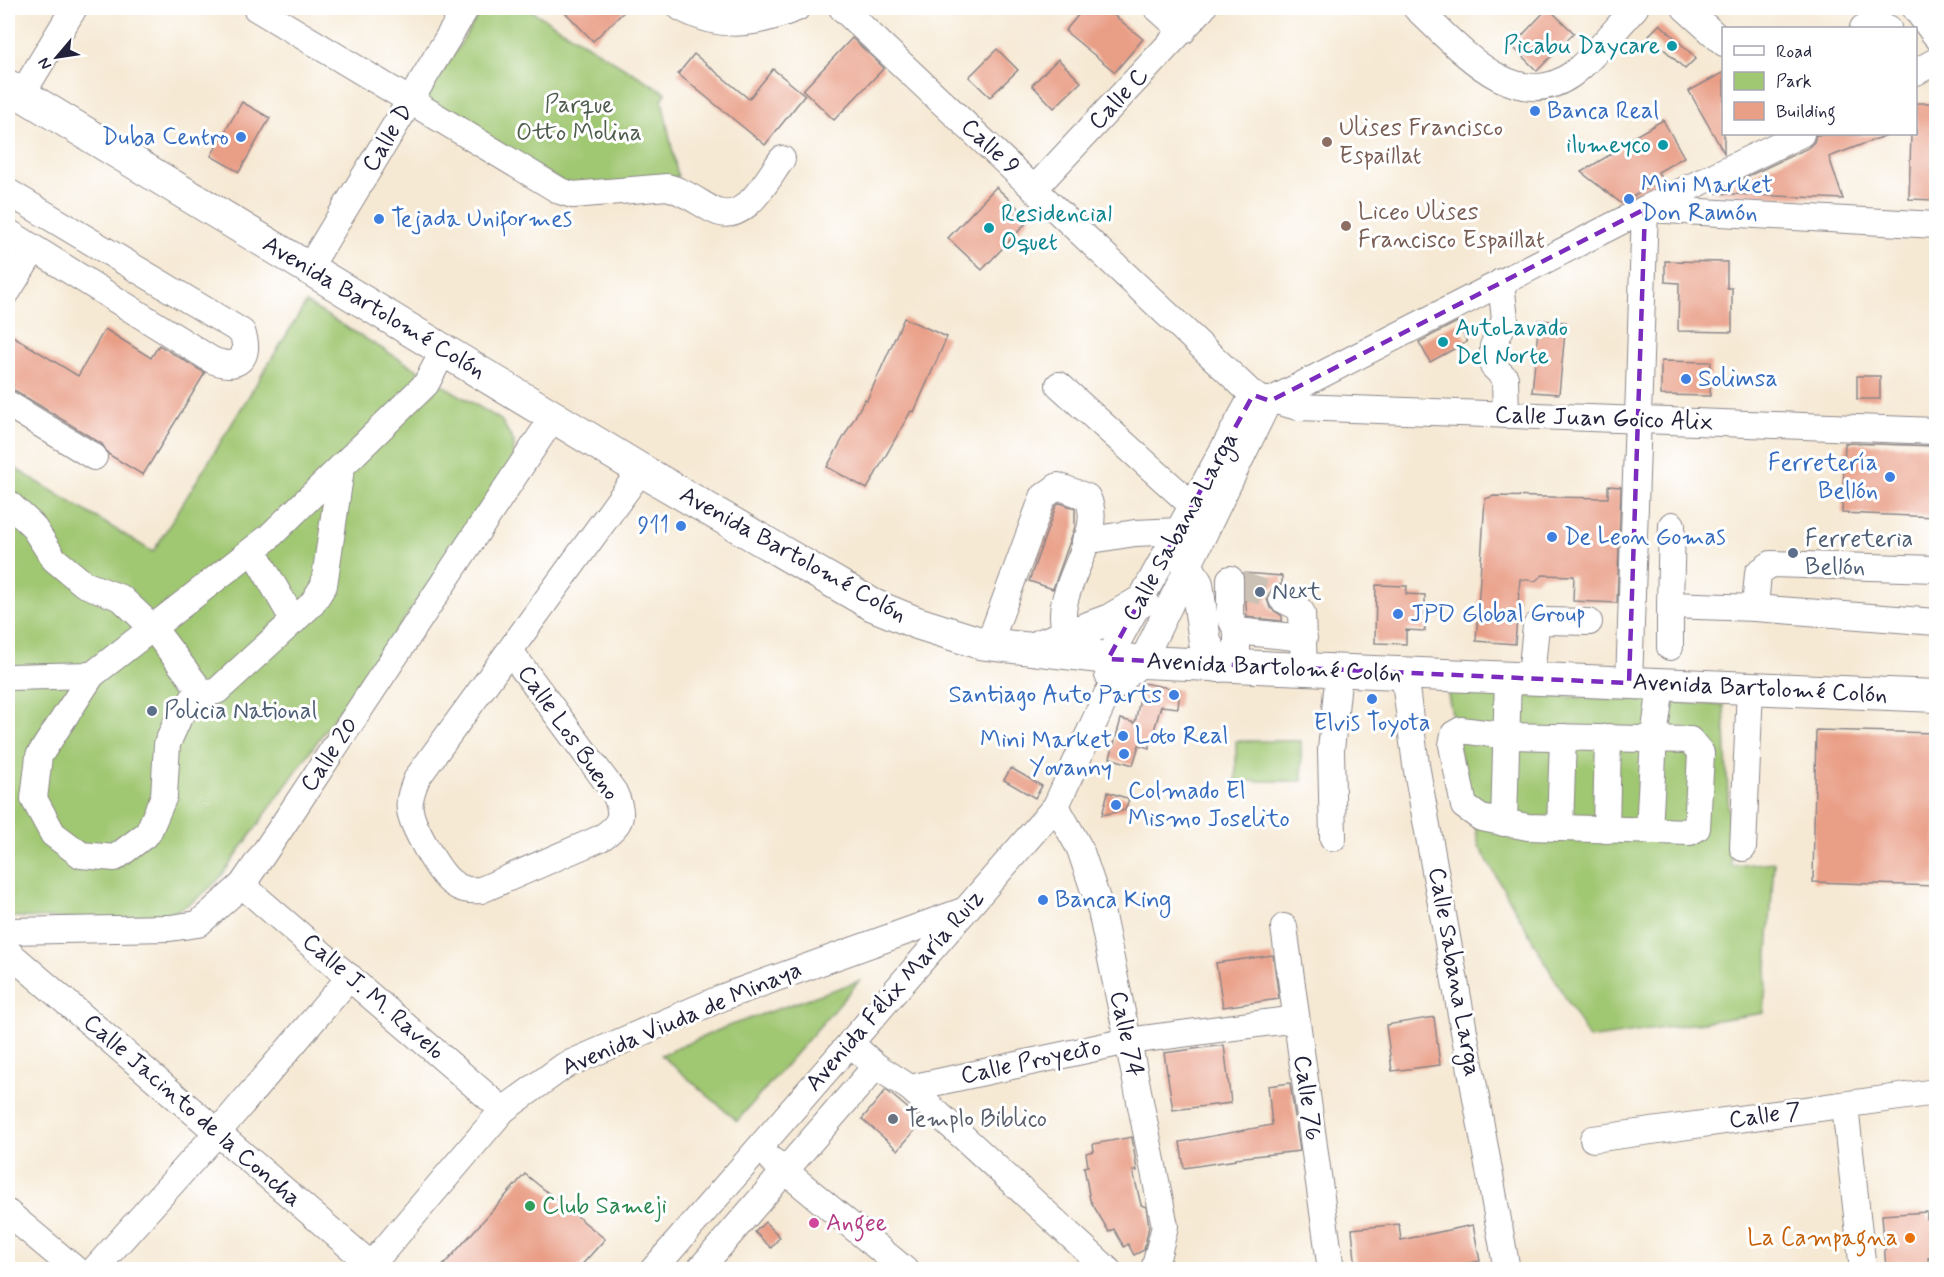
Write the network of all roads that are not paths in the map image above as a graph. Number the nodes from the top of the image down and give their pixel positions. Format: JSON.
{"nodes":[{"id":1,"x":74,"y":8,"type":"edge"},
{"id":2,"x":256,"y":8,"type":"edge"},
{"id":3,"x":466,"y":8,"type":"edge"},
{"id":4,"x":681,"y":8,"type":"edge"},
{"id":5,"x":797,"y":8,"type":"edge"},
{"id":6,"x":842,"y":8,"type":"edge"},
{"id":7,"x":1157,"y":8,"type":"edge"},
{"id":8,"x":1203,"y":8,"type":"edge"},
{"id":9,"x":1416,"y":8,"type":"edge"},
{"id":10,"x":1635,"y":8,"type":"edge"},
{"id":11,"x":1685,"y":8,"type":"edge"},
{"id":12,"x":1915,"y":8,"type":"edge"},
{"id":13,"x":1868,"y":27,"type":"edge"},
{"id":14,"x":1885,"y":27,"type":"edge"},
{"id":15,"x":1183,"y":31,"type":"junction"},
{"id":16,"x":1936,"y":36,"type":"edge"},
{"id":17,"x":1722,"y":41,"type":"edge"},
{"id":18,"x":15,"y":90,"type":"edge"},
{"id":19,"x":411,"y":101,"type":"junction"},
{"id":20,"x":1788,"y":137,"type":"edge"},
{"id":21,"x":782,"y":159,"type":"dead end"},
{"id":22,"x":1034,"y":189,"type":"junction"},
{"id":23,"x":8,"y":192,"type":"edge"},
{"id":24,"x":1645,"y":209,"type":"junction"},
{"id":25,"x":1936,"y":225,"type":"edge"},
{"id":26,"x":8,"y":232,"type":"edge"},
{"id":27,"x":34,"y":249,"type":"junction"},
{"id":28,"x":309,"y":268,"type":"junction"},
{"id":29,"x":1501,"y":282,"type":"junction"},
{"id":30,"x":8,"y":291,"type":"edge"},
{"id":31,"x":444,"y":350,"type":"junction"},
{"id":32,"x":1059,"y":385,"type":"dead end"},
{"id":33,"x":1265,"y":398,"type":"junction"},
{"id":34,"x":8,"y":404,"type":"edge"},
{"id":35,"x":1506,"y":415,"type":"junction"},
{"id":36,"x":554,"y":416,"type":"junction"},
{"id":37,"x":1636,"y":421,"type":"junction"},
{"id":38,"x":1936,"y":431,"type":"edge"},
{"id":39,"x":94,"y":457,"type":"dead end"},
{"id":40,"x":341,"y":469,"type":"junction"},
{"id":41,"x":641,"y":470,"type":"junction"},
{"id":42,"x":8,"y":503,"type":"edge"},
{"id":43,"x":1193,"y":506,"type":"junction"},
{"id":44,"x":1672,"y":525,"type":"dead end"},
{"id":45,"x":1180,"y":531,"type":"junction"},
{"id":46,"x":1085,"y":541,"type":"junction"},
{"id":47,"x":253,"y":550,"type":"junction"},
{"id":48,"x":1191,"y":563,"type":"junction"},
{"id":49,"x":1936,"y":569,"type":"edge"},
{"id":50,"x":1282,"y":599,"type":"tunnel mouth"},
{"id":51,"x":1142,"y":601,"type":"junction"},
{"id":52,"x":1670,"y":605,"type":"junction"},
{"id":53,"x":1755,"y":608,"type":"junction"},
{"id":54,"x":294,"y":621,"type":"junction"},
{"id":55,"x":1589,"y":621,"type":"dead end"},
{"id":56,"x":1936,"y":622,"type":"edge"},
{"id":57,"x":153,"y":628,"type":"junction"},
{"id":58,"x":1237,"y":631,"type":"junction"},
{"id":59,"x":1068,"y":635,"type":"junction"},
{"id":60,"x":1305,"y":639,"type":"junction"},
{"id":61,"x":989,"y":644,"type":"junction"},
{"id":62,"x":1670,"y":648,"type":"dead end"},
{"id":63,"x":1031,"y":650,"type":"junction"},
{"id":64,"x":510,"y":651,"type":"junction"},
{"id":65,"x":1108,"y":659,"type":"junction"},
{"id":66,"x":1142,"y":662,"type":"junction"},
{"id":67,"x":1228,"y":666,"type":"junction"},
{"id":68,"x":1304,"y":670,"type":"junction"},
{"id":69,"x":1339,"y":671,"type":"junction"},
{"id":70,"x":1404,"y":674,"type":"junction"},
{"id":71,"x":92,"y":675,"type":"junction"},
{"id":72,"x":8,"y":677,"type":"edge"},
{"id":73,"x":1520,"y":677,"type":"junction"},
{"id":74,"x":1629,"y":683,"type":"junction"},
{"id":75,"x":1661,"y":686,"type":"junction"},
{"id":76,"x":1750,"y":689,"type":"junction"},
{"id":77,"x":200,"y":690,"type":"junction"},
{"id":78,"x":1107,"y":694,"type":"junction"},
{"id":79,"x":1936,"y":696,"type":"edge"},
{"id":80,"x":1508,"y":736,"type":"junction"},
{"id":81,"x":1563,"y":737,"type":"junction"},
{"id":82,"x":1608,"y":737,"type":"junction"},
{"id":83,"x":1654,"y":737,"type":"junction"},
{"id":84,"x":1056,"y":806,"type":"junction"},
{"id":85,"x":1504,"y":823,"type":"junction"},
{"id":86,"x":1560,"y":828,"type":"junction"},
{"id":87,"x":1606,"y":830,"type":"junction"},
{"id":88,"x":1649,"y":831,"type":"junction"},
{"id":89,"x":1333,"y":838,"type":"dead end"},
{"id":90,"x":1743,"y":848,"type":"dead end"},
{"id":91,"x":242,"y":885,"type":"junction"},
{"id":92,"x":966,"y":910,"type":"junction"},
{"id":93,"x":1284,"y":927,"type":"dead end"},
{"id":94,"x":8,"y":931,"type":"edge"},
{"id":95,"x":8,"y":952,"type":"edge"},
{"id":96,"x":350,"y":977,"type":"junction"},
{"id":97,"x":1296,"y":1019,"type":"junction"},
{"id":98,"x":1128,"y":1041,"type":"junction"},
{"id":99,"x":850,"y":1043,"type":"junction"},
{"id":100,"x":876,"y":1066,"type":"junction"},
{"id":101,"x":910,"y":1088,"type":"junction"},
{"id":102,"x":1936,"y":1092,"type":"edge"},
{"id":103,"x":1845,"y":1106,"type":"junction"},
{"id":104,"x":503,"y":1110,"type":"junction"},
{"id":105,"x":218,"y":1132,"type":"junction"},
{"id":106,"x":1593,"y":1139,"type":"dead end"},
{"id":107,"x":757,"y":1150,"type":"junction"},
{"id":108,"x":786,"y":1171,"type":"junction"},
{"id":109,"x":8,"y":1213,"type":"edge"},
{"id":110,"x":672,"y":1247,"type":"junction"},
{"id":111,"x":372,"y":1268,"type":"edge"},
{"id":112,"x":76,"y":1269,"type":"edge"},
{"id":113,"x":94,"y":1269,"type":"edge"},
{"id":114,"x":653,"y":1269,"type":"edge"},
{"id":115,"x":699,"y":1269,"type":"edge"},
{"id":116,"x":905,"y":1269,"type":"edge"},
{"id":117,"x":1108,"y":1269,"type":"edge"},
{"id":118,"x":1154,"y":1269,"type":"edge"},
{"id":119,"x":1331,"y":1269,"type":"edge"},
{"id":120,"x":1507,"y":1269,"type":"edge"},
{"id":121,"x":1863,"y":1269,"type":"edge"}],
"edges":[{"from":1,"to":18,"type":"street"},
{"from":2,"to":19,"type":"street"},
{"from":3,"to":19,"type":"street","name":"Calle D"},
{"from":4,"to":5,"type":"street"},
{"from":6,"to":22,"type":"street","name":"Calle 9"},
{"from":7,"to":15,"type":"street"},
{"from":8,"to":15,"type":"street","name":"Calle C"},
{"from":9,"to":10,"type":"street"},
{"from":11,"to":17,"type":"street"},
{"from":12,"to":16,"type":"street"},
{"from":13,"to":14,"type":"street"},
{"from":15,"to":22,"type":"street","name":"Calle C"},
{"from":18,"to":28,"type":"main road","name":"Avenida Bartolomé Colón"},
{"from":19,"to":21,"type":"street"},
{"from":19,"to":28,"type":"street","name":"Calle D"},
{"from":20,"to":24,"type":"street"},
{"from":22,"to":33,"type":"street","name":"Calle 9"},
{"from":23,"to":27,"type":"street"},
{"from":24,"to":25,"type":"street"},
{"from":24,"to":29,"type":"street"},
{"from":24,"to":37,"type":"street"},
{"from":26,"to":27,"type":"street"},
{"from":27,"to":30,"type":"street"},
{"from":28,"to":31,"type":"main road","name":"Avenida Bartolomé Colón"},
{"from":29,"to":33,"type":"street"},
{"from":29,"to":35,"type":"street"},
{"from":31,"to":36,"type":"main road","name":"Avenida Bartolomé Colón"},
{"from":31,"to":40,"type":"street"},
{"from":32,"to":43,"type":"street"},
{"from":33,"to":35,"type":"street","name":"Calle Juan Goico Alix"},
{"from":33,"to":43,"type":"street","name":"Calle Sabana Larga"},
{"from":33,"to":48,"type":"street","name":"Calle Sabana Larga"},
{"from":34,"to":39,"type":"street"},
{"from":35,"to":37,"type":"street","name":"Calle Juan Goico Alix"},
{"from":36,"to":41,"type":"main road","name":"Avenida Bartolomé Colón"},
{"from":36,"to":91,"type":"street","name":"Calle 20"},
{"from":37,"to":38,"type":"street","name":"Calle Juan Goico Alix"},
{"from":37,"to":74,"type":"street"},
{"from":40,"to":47,"type":"street"},
{"from":40,"to":54,"type":"street"},
{"from":41,"to":61,"type":"main road","name":"Avenida Bartolomé Colón"},
{"from":41,"to":64,"type":"street","name":"Calle Los Bueno"},
{"from":42,"to":57,"type":"street"},
{"from":43,"to":45,"type":"street","name":"Calle Sabana Larga"},
{"from":44,"to":52,"type":"street"},
{"from":45,"to":46,"type":"street"},
{"from":45,"to":51,"type":"street","name":"Calle Sabana Larga"},
{"from":46,"to":59,"type":"street"},
{"from":46,"to":61,"type":"street"},
{"from":47,"to":54,"type":"street"},
{"from":47,"to":57,"type":"street"},
{"from":48,"to":58,"type":"street"},
{"from":48,"to":66,"type":"street","name":"Calle Sabana Larga"},
{"from":48,"to":67,"type":"main road"},
{"from":49,"to":53,"type":"street"},
{"from":50,"to":60,"type":"street"},
{"from":51,"to":59,"type":"main road"},
{"from":51,"to":65,"type":"street","name":"Calle Sabana Larga"},
{"from":52,"to":53,"type":"street"},
{"from":52,"to":62,"type":"street"},
{"from":53,"to":56,"type":"street"},
{"from":54,"to":77,"type":"street"},
{"from":55,"to":73,"type":"street"},
{"from":57,"to":71,"type":"street"},
{"from":57,"to":77,"type":"street"},
{"from":58,"to":60,"type":"street"},
{"from":58,"to":67,"type":"street"},
{"from":59,"to":63,"type":"main road"},
{"from":60,"to":68,"type":"street"},
{"from":61,"to":63,"type":"main road","name":"Avenida Bartolomé Colón"},
{"from":63,"to":65,"type":"main road","name":"Avenida Bartolomé Colón"},
{"from":64,"to":64,"type":"street","name":"Calle Los Bueno"},
{"from":65,"to":66,"type":"main road","name":"Avenida Bartolomé Colón"},
{"from":65,"to":78,"type":"street","name":"Avenida Félix María Ruiz"},
{"from":66,"to":67,"type":"main road","name":"Avenida Bartolomé Colón"},
{"from":66,"to":78,"type":"street","name":"Avenida Félix María Ruiz"},
{"from":67,"to":68,"type":"main road","name":"Avenida Bartolomé Colón"},
{"from":68,"to":69,"type":"main road","name":"Avenida Bartolomé Colón"},
{"from":69,"to":70,"type":"main road","name":"Avenida Bartolomé Colón"},
{"from":69,"to":89,"type":"street"},
{"from":70,"to":73,"type":"main road","name":"Avenida Bartolomé Colón"},
{"from":70,"to":120,"type":"street","name":"Calle Sabana Larga"},
{"from":71,"to":72,"type":"street"},
{"from":71,"to":77,"type":"street"},
{"from":73,"to":74,"type":"main road","name":"Avenida Bartolomé Colón"},
{"from":73,"to":80,"type":"street"},
{"from":74,"to":75,"type":"main road","name":"Avenida Bartolomé Colón"},
{"from":75,"to":76,"type":"main road","name":"Avenida Bartolomé Colón"},
{"from":75,"to":83,"type":"street"},
{"from":76,"to":79,"type":"main road","name":"Avenida Bartolomé Colón"},
{"from":76,"to":90,"type":"street"},
{"from":78,"to":84,"type":"street","name":"Avenida Félix María Ruiz"},
{"from":80,"to":81,"type":"street"},
{"from":80,"to":85,"type":"street"},
{"from":80,"to":85,"type":"street"},
{"from":81,"to":82,"type":"street"},
{"from":81,"to":86,"type":"street"},
{"from":82,"to":83,"type":"street"},
{"from":82,"to":87,"type":"street"},
{"from":83,"to":88,"type":"street"},
{"from":83,"to":88,"type":"street"},
{"from":84,"to":92,"type":"street","name":"Avenida Félix María Ruiz"},
{"from":84,"to":98,"type":"street","name":"Calle 74"},
{"from":85,"to":86,"type":"street"},
{"from":86,"to":87,"type":"street"},
{"from":87,"to":88,"type":"street"},
{"from":91,"to":94,"type":"street","name":"Calle 20"},
{"from":91,"to":96,"type":"street","name":"Calle J. M. Ravelo"},
{"from":92,"to":99,"type":"street","name":"Avenida Félix María Ruiz"},
{"from":92,"to":104,"type":"street","name":"Avenida Viuda de Minaya"},
{"from":93,"to":97,"type":"street","name":"Calle 76"},
{"from":95,"to":105,"type":"street","name":"Calle Jacinto de la Concha"},
{"from":96,"to":104,"type":"street","name":"Calle J. M. Ravelo"},
{"from":96,"to":105,"type":"street"},
{"from":97,"to":98,"type":"street","name":"Calle Proyecto"},
{"from":97,"to":119,"type":"street","name":"Calle 76"},
{"from":98,"to":101,"type":"street","name":"Calle Proyecto"},
{"from":98,"to":118,"type":"street","name":"Calle 74"},
{"from":99,"to":100,"type":"street"},
{"from":99,"to":107,"type":"street","name":"Avenida Félix María Ruiz"},
{"from":100,"to":101,"type":"street"},
{"from":100,"to":108,"type":"street"},
{"from":101,"to":117,"type":"street"},
{"from":102,"to":103,"type":"street","name":"Calle 7"},
{"from":103,"to":106,"type":"street","name":"Calle 7"},
{"from":103,"to":121,"type":"street"},
{"from":104,"to":111,"type":"street","name":"Avenida Viuda de Minaya"},
{"from":105,"to":111,"type":"street","name":"Calle Jacinto de la Concha"},
{"from":105,"to":113,"type":"street"},
{"from":107,"to":108,"type":"street"},
{"from":107,"to":110,"type":"street","name":"Avenida Félix María Ruiz"},
{"from":108,"to":115,"type":"street"},
{"from":108,"to":116,"type":"street"},
{"from":109,"to":112,"type":"street"},
{"from":110,"to":114,"type":"street","name":"Avenida Félix María Ruiz"},
{"from":110,"to":115,"type":"street"}]}
